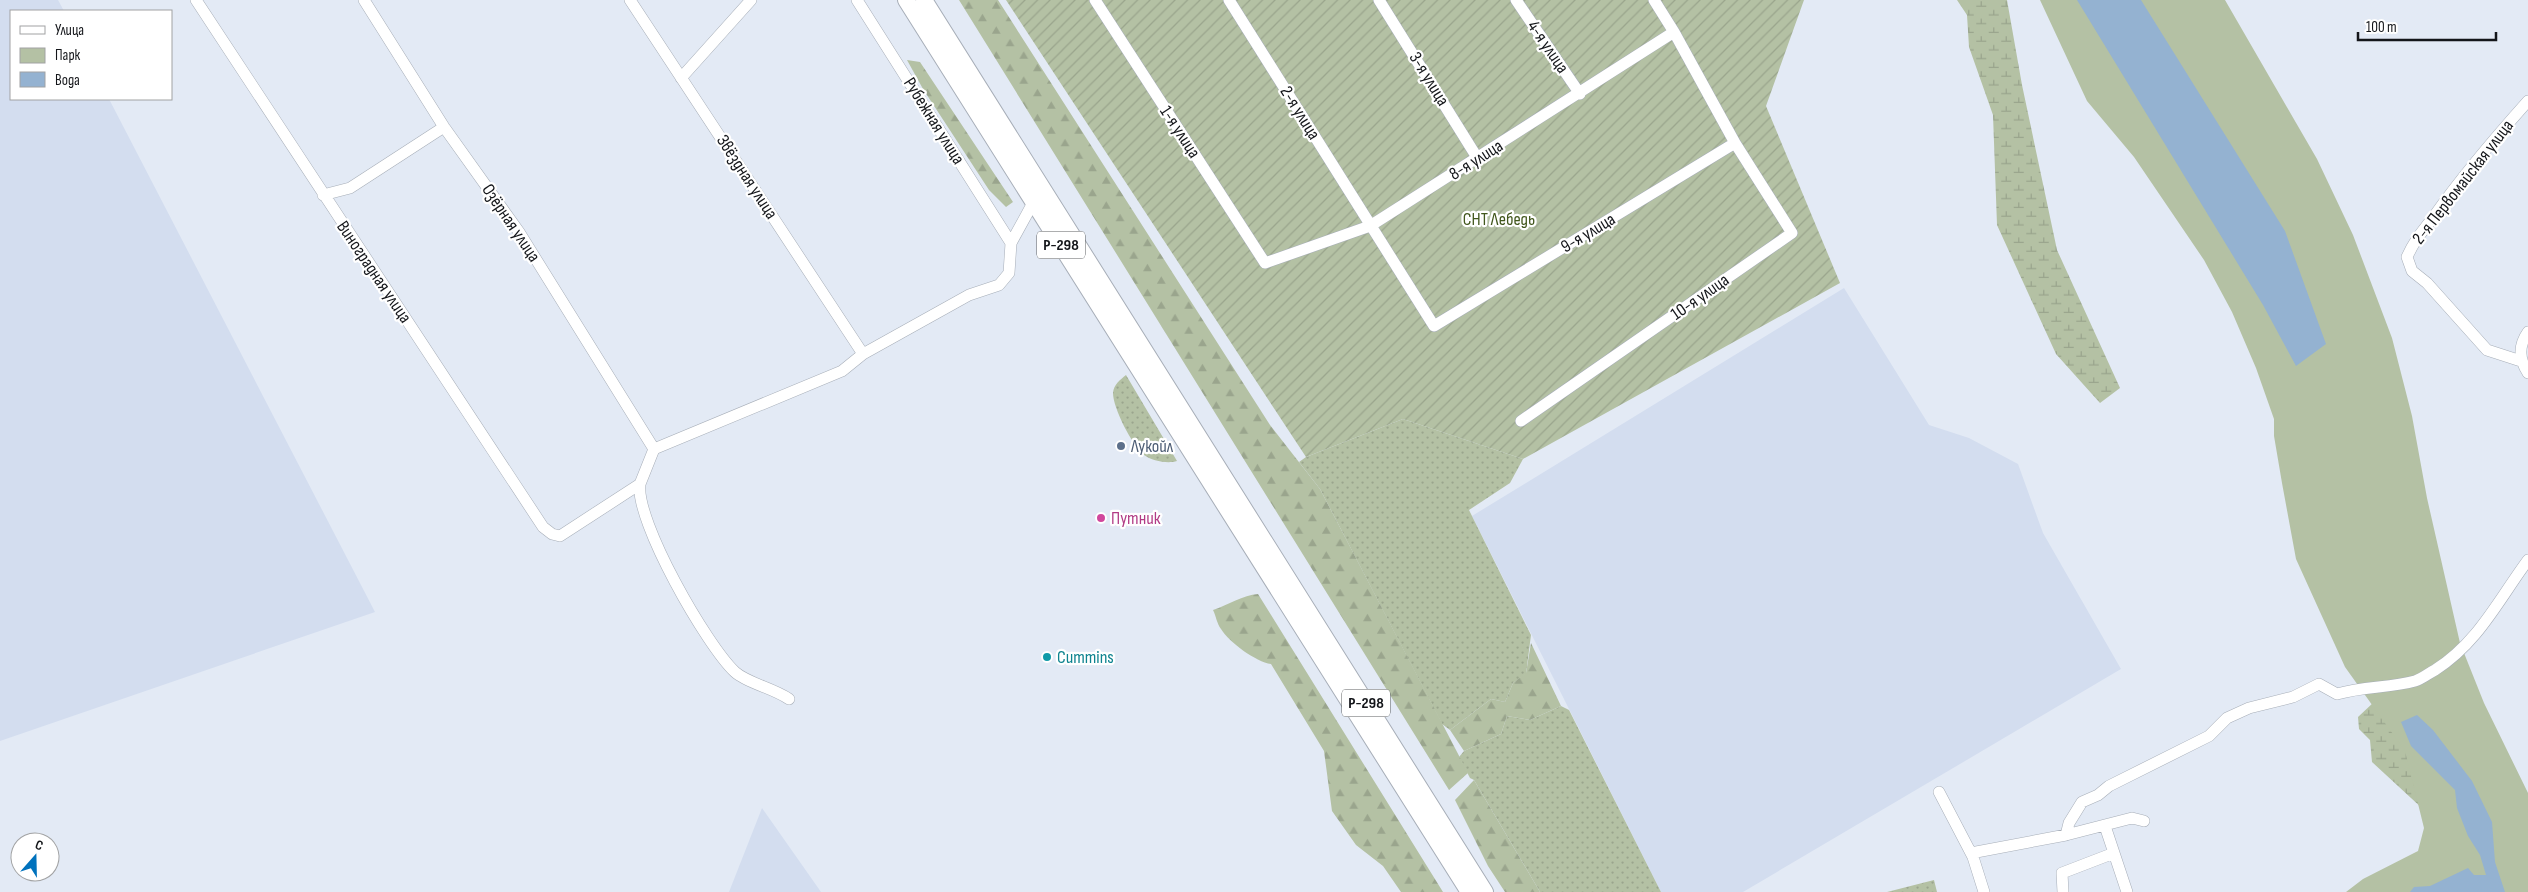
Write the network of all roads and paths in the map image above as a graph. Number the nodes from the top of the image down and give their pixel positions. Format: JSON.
{"nodes":[{"id":1,"x":196,"y":0,"type":"edge"},
{"id":2,"x":364,"y":0,"type":"edge"},
{"id":3,"x":630,"y":0,"type":"edge"},
{"id":4,"x":751,"y":0,"type":"edge"},
{"id":5,"x":857,"y":0,"type":"edge"},
{"id":6,"x":906,"y":0,"type":"edge"},
{"id":7,"x":924,"y":0,"type":"edge"},
{"id":8,"x":1095,"y":0,"type":"edge"},
{"id":9,"x":1230,"y":0,"type":"edge"},
{"id":10,"x":1379,"y":0,"type":"edge"},
{"id":11,"x":1516,"y":0,"type":"edge"},
{"id":12,"x":1654,"y":0,"type":"edge"},
{"id":13,"x":1674,"y":32,"type":"junction"},
{"id":14,"x":681,"y":78,"type":"junction"},
{"id":15,"x":1580,"y":94,"type":"junction"},
{"id":16,"x":2528,"y":101,"type":"edge"},
{"id":17,"x":444,"y":127,"type":"junction"},
{"id":18,"x":1735,"y":143,"type":"junction"},
{"id":19,"x":1478,"y":159,"type":"junction"},
{"id":20,"x":323,"y":195,"type":"junction"},
{"id":21,"x":1034,"y":201,"type":"junction"},
{"id":22,"x":1370,"y":226,"type":"junction"},
{"id":23,"x":1011,"y":243,"type":"junction"},
{"id":24,"x":1265,"y":264,"type":"joint"},
{"id":25,"x":2528,"y":332,"type":"edge"},
{"id":26,"x":1129,"y":352,"type":"junction"},
{"id":27,"x":863,"y":354,"type":"junction"},
{"id":28,"x":2521,"y":361,"type":"junction"},
{"id":29,"x":2528,"y":373,"type":"edge"},
{"id":30,"x":1520,"y":421,"type":"dead end"},
{"id":31,"x":1201,"y":441,"type":"junction"},
{"id":32,"x":654,"y":449,"type":"junction"},
{"id":33,"x":640,"y":484,"type":"junction"},
{"id":34,"x":1234,"y":518,"type":"junction"},
{"id":35,"x":2528,"y":560,"type":"edge"},
{"id":36,"x":1305,"y":605,"type":"junction"},
{"id":37,"x":789,"y":699,"type":"dead end"},
{"id":38,"x":1939,"y":792,"type":"dead end"},
{"id":39,"x":2144,"y":821,"type":"dead end"},
{"id":40,"x":2105,"y":826,"type":"junction"},
{"id":41,"x":2066,"y":835,"type":"junction"},
{"id":42,"x":1971,"y":853,"type":"junction"},
{"id":43,"x":2114,"y":853,"type":"junction"},
{"id":44,"x":1469,"y":892,"type":"edge"},
{"id":45,"x":1485,"y":892,"type":"edge"},
{"id":46,"x":1984,"y":892,"type":"edge"},
{"id":47,"x":2063,"y":892,"type":"edge"},
{"id":48,"x":2127,"y":892,"type":"edge"}],
"edges":[{"from":1,"to":20,"type":"street","name":"Виноградная улица"},
{"from":2,"to":17,"type":"street","name":"Озёрная улица"},
{"from":3,"to":14,"type":"street","name":"Звёздная улица"},
{"from":4,"to":14,"type":"street"},
{"from":5,"to":23,"type":"street","name":"Рубежная улица"},
{"from":6,"to":21,"type":"highway","number":"Р-298"},
{"from":7,"to":31,"type":"highway","number":"Р-298"},
{"from":8,"to":24,"type":"street","name":"1-я улица"},
{"from":9,"to":22,"type":"street","name":"2-я улица"},
{"from":10,"to":19,"type":"street","name":"3-я улица"},
{"from":11,"to":15,"type":"street","name":"4-я улица"},
{"from":12,"to":13,"type":"street"},
{"from":13,"to":15,"type":"street","name":"8-я улица"},
{"from":13,"to":18,"type":"street"},
{"from":14,"to":27,"type":"street","name":"Звёздная улица"},
{"from":15,"to":19,"type":"street","name":"8-я улица"},
{"from":16,"to":28,"type":"street","name":"2-я Первомайская улица"},
{"from":17,"to":20,"type":"street"},
{"from":17,"to":32,"type":"street","name":"Озёрная улица"},
{"from":18,"to":22,"type":"street","name":"9-я улица"},
{"from":18,"to":30,"type":"street","name":"10-я улица"},
{"from":19,"to":22,"type":"street","name":"8-я улица"},
{"from":20,"to":33,"type":"street","name":"Виноградная улица"},
{"from":21,"to":23,"type":"street"},
{"from":21,"to":26,"type":"highway","number":"Р-298"},
{"from":22,"to":24,"type":"street","name":"8-я улица"},
{"from":23,"to":27,"type":"street"},
{"from":25,"to":28,"type":"street"},
{"from":26,"to":31,"type":"highway"},
{"from":26,"to":34,"type":"highway","number":"Р-298"},
{"from":27,"to":32,"type":"street"},
{"from":28,"to":29,"type":"street"},
{"from":31,"to":36,"type":"highway","number":"Р-298"},
{"from":32,"to":33,"type":"street"},
{"from":33,"to":37,"type":"street"},
{"from":34,"to":36,"type":"highway"},
{"from":34,"to":44,"type":"highway","number":"Р-298"},
{"from":35,"to":41,"type":"street"},
{"from":36,"to":45,"type":"highway","number":"Р-298"},
{"from":38,"to":42,"type":"street"},
{"from":39,"to":40,"type":"street"},
{"from":40,"to":41,"type":"street"},
{"from":40,"to":43,"type":"street"},
{"from":41,"to":42,"type":"street"},
{"from":42,"to":46,"type":"street"},
{"from":43,"to":47,"type":"street"},
{"from":43,"to":48,"type":"street"}]}
